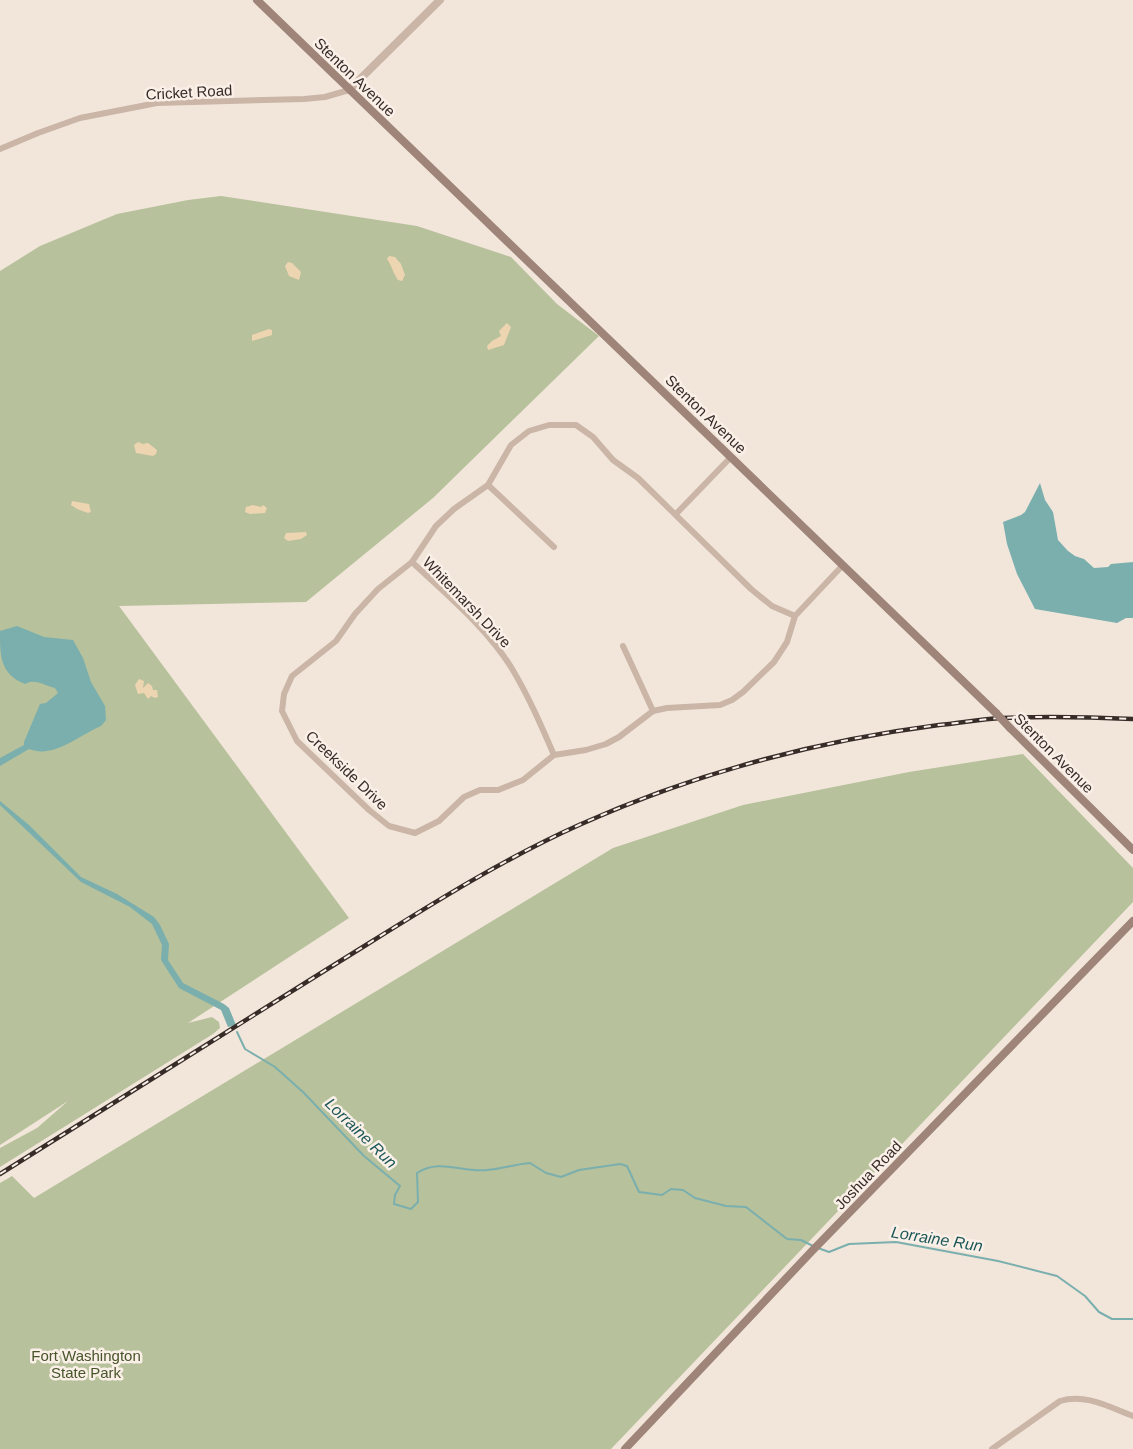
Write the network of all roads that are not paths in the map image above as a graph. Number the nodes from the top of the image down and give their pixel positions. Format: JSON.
{"nodes":[{"id":1,"x":257,"y":0,"type":"edge"},
{"id":2,"x":440,"y":0,"type":"edge"},
{"id":3,"x":349,"y":90,"type":"junction"},
{"id":4,"x":0,"y":149,"type":"edge"},
{"id":5,"x":731,"y":457,"type":"junction"},
{"id":6,"x":488,"y":485,"type":"junction"},
{"id":7,"x":676,"y":514,"type":"junction"},
{"id":8,"x":554,"y":547,"type":"dead end"},
{"id":9,"x":412,"y":562,"type":"junction"},
{"id":10,"x":843,"y":565,"type":"junction"},
{"id":11,"x":795,"y":616,"type":"junction"},
{"id":12,"x":623,"y":646,"type":"dead end"},
{"id":13,"x":653,"y":711,"type":"junction"},
{"id":14,"x":554,"y":755,"type":"junction"},
{"id":15,"x":1133,"y":850,"type":"edge"},
{"id":16,"x":1133,"y":921,"type":"edge"},
{"id":17,"x":1133,"y":1416,"type":"edge"},
{"id":18,"x":625,"y":1449,"type":"edge"},
{"id":19,"x":992,"y":1449,"type":"edge"}],
"edges":[{"from":1,"to":3,"type":"main road","name":"Stenton Avenue"},
{"from":2,"to":3,"type":"street"},
{"from":3,"to":4,"type":"street","name":"Cricket Road"},
{"from":3,"to":5,"type":"main road","name":"Stenton Avenue"},
{"from":5,"to":7,"type":"street"},
{"from":5,"to":10,"type":"main road","name":"Stenton Avenue"},
{"from":6,"to":7,"type":"street","name":"Creekside Drive"},
{"from":6,"to":8,"type":"street"},
{"from":6,"to":9,"type":"street","name":"Creekside Drive"},
{"from":7,"to":11,"type":"street","name":"Creekside Drive"},
{"from":9,"to":14,"type":"street","name":"Whitemarsh Drive"},
{"from":9,"to":14,"type":"street","name":"Creekside Drive"},
{"from":10,"to":11,"type":"street"},
{"from":10,"to":15,"type":"main road","name":"Stenton Avenue","bridge":true},
{"from":11,"to":13,"type":"street"},
{"from":12,"to":13,"type":"street"},
{"from":13,"to":14,"type":"street"},
{"from":16,"to":18,"type":"main road","name":"Joshua Road"},
{"from":17,"to":19,"type":"street"}]}
